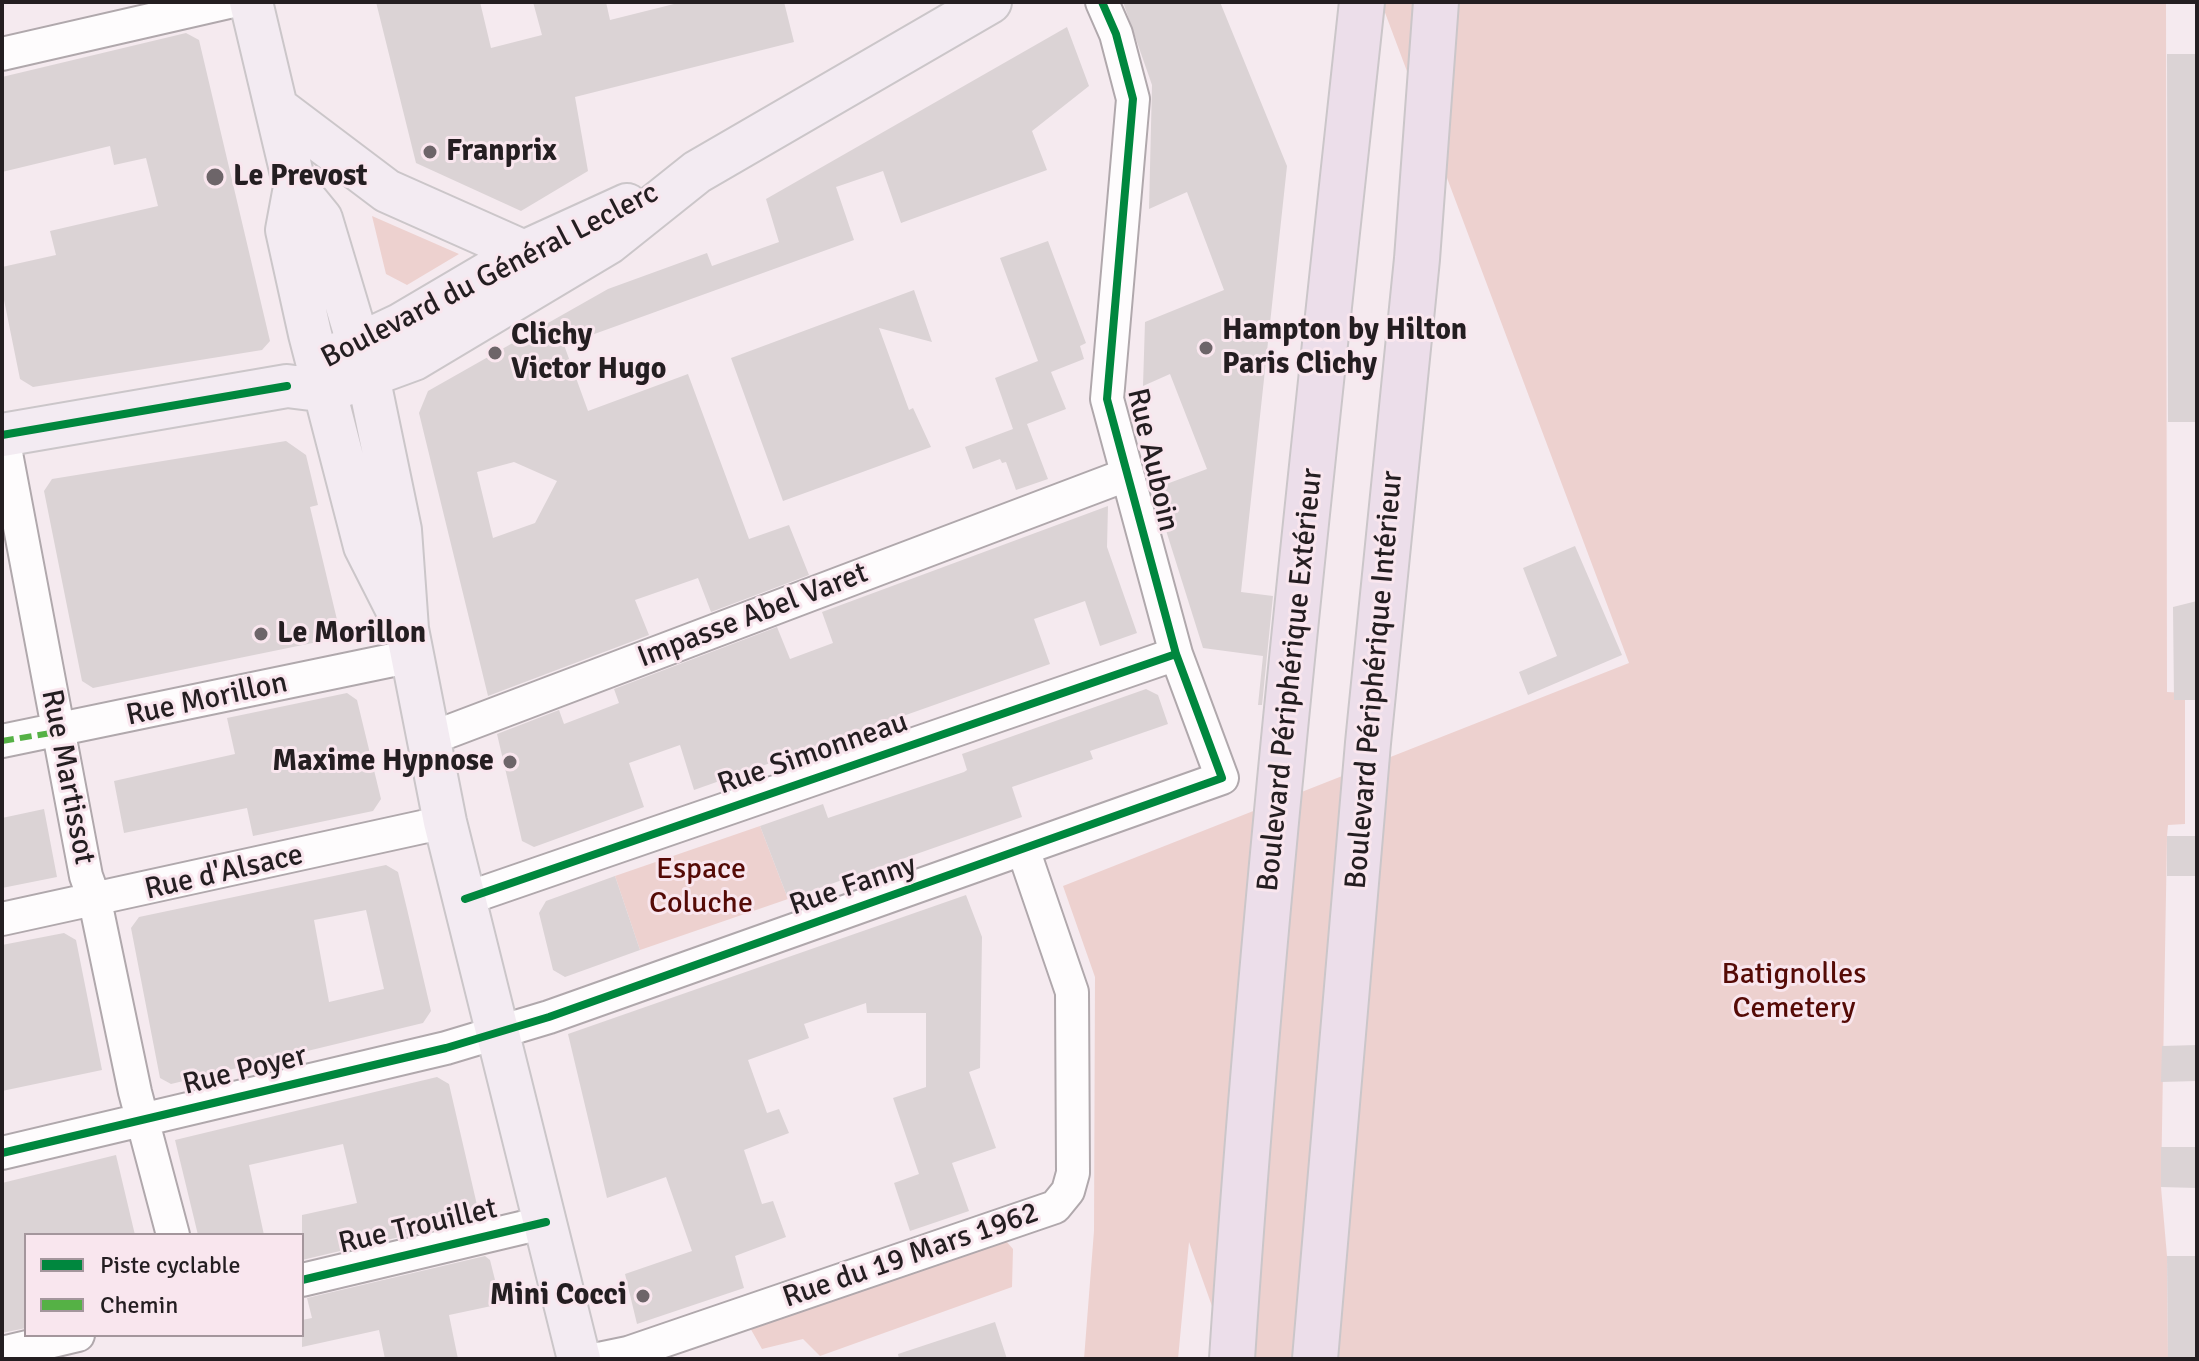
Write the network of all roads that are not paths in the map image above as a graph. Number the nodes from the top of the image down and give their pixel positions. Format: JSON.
{"nodes":[{"id":1,"x":229,"y":2,"type":"edge"},
{"id":2,"x":251,"y":2,"type":"edge"},
{"id":3,"x":990,"y":2,"type":"edge"},
{"id":4,"x":1102,"y":2,"type":"edge"},
{"id":5,"x":1362,"y":2,"type":"edge"},
{"id":6,"x":1436,"y":2,"type":"edge"},
{"id":7,"x":2,"y":54,"type":"edge"},
{"id":8,"x":277,"y":108,"type":"junction"},
{"id":9,"x":697,"y":172,"type":"junction"},
{"id":10,"x":295,"y":187,"type":"junction"},
{"id":11,"x":524,"y":252,"type":"junction"},
{"id":12,"x":363,"y":361,"type":"junction"},
{"id":13,"x":311,"y":379,"type":"junction"},
{"id":14,"x":2,"y":434,"type":"edge"},
{"id":15,"x":1126,"y":475,"type":"junction"},
{"id":16,"x":410,"y":642,"type":"junction"},
{"id":17,"x":1176,"y":654,"type":"junction"},
{"id":18,"x":57,"y":732,"type":"junction"},
{"id":19,"x":429,"y":739,"type":"junction"},
{"id":20,"x":2,"y":741,"type":"edge"},
{"id":21,"x":1222,"y":778,"type":"joint"},
{"id":22,"x":445,"y":822,"type":"junction"},
{"id":23,"x":1024,"y":852,"type":"junction"},
{"id":24,"x":465,"y":899,"type":"junction"},
{"id":25,"x":95,"y":901,"type":"junction"},
{"id":26,"x":2,"y":919,"type":"edge"},
{"id":27,"x":497,"y":1033,"type":"junction"},
{"id":28,"x":142,"y":1121,"type":"junction"},
{"id":29,"x":2,"y":1153,"type":"edge"},
{"id":30,"x":546,"y":1222,"type":"junction"},
{"id":31,"x":172,"y":1233,"type":"edge"},
{"id":32,"x":304,"y":1280,"type":"edge"},
{"id":33,"x":70,"y":1337,"type":"edge"},
{"id":34,"x":2,"y":1353,"type":"edge"},
{"id":35,"x":579,"y":1359,"type":"edge"},
{"id":36,"x":599,"y":1359,"type":"edge"},
{"id":37,"x":1232,"y":1359,"type":"edge"},
{"id":38,"x":1315,"y":1359,"type":"edge"}],
"edges":[{"from":1,"to":7,"type":"street"},
{"from":2,"to":8,"type":"main road"},
{"from":3,"to":9,"type":"main road","name":"Boulevard du Général Leclerc"},
{"from":4,"to":15,"type":"street","name":"Rue Auboin"},
{"from":5,"to":37,"type":"highway","name":"Boulevard Périphérique Extérieur"},
{"from":6,"to":38,"type":"highway","name":"Boulevard Périphérique Intérieur"},
{"from":8,"to":10,"type":"main road"},
{"from":8,"to":11,"type":"main road"},
{"from":9,"to":11,"type":"main road","name":"Boulevard du Général Leclerc"},
{"from":9,"to":12,"type":"main road","name":"Boulevard du Général Leclerc"},
{"from":10,"to":12,"type":"main road"},
{"from":10,"to":13,"type":"main road"},
{"from":11,"to":12,"type":"main road","name":"Boulevard du Général Leclerc"},
{"from":12,"to":13,"type":"main road","name":"Boulevard du Général Leclerc"},
{"from":12,"to":16,"type":"main road"},
{"from":13,"to":14,"type":"main road","name":"Boulevard du Général Leclerc"},
{"from":13,"to":16,"type":"main road"},
{"from":14,"to":18,"type":"street","name":"Rue Martissot"},
{"from":15,"to":17,"type":"street","name":"Rue Auboin"},
{"from":15,"to":19,"type":"street","name":"Impasse Abel Varet"},
{"from":16,"to":18,"type":"street","name":"Rue Morillon"},
{"from":16,"to":19,"type":"main road"},
{"from":17,"to":21,"type":"street","name":"Rue Auboin"},
{"from":17,"to":24,"type":"street","name":"Rue Simonneau"},
{"from":18,"to":20,"type":"street","name":"Rue Morillon"},
{"from":18,"to":25,"type":"street","name":"Rue Martissot"},
{"from":19,"to":22,"type":"main road"},
{"from":21,"to":23,"type":"street","name":"Rue Fanny"},
{"from":22,"to":24,"type":"main road"},
{"from":22,"to":25,"type":"street","name":"Rue d'Alsace"},
{"from":23,"to":27,"type":"street","name":"Rue Fanny"},
{"from":23,"to":36,"type":"street","name":"Rue du 19 Mars 1962"},
{"from":24,"to":27,"type":"main road"},
{"from":25,"to":26,"type":"street","name":"Rue d'Alsace"},
{"from":25,"to":28,"type":"street","name":"Rue Martissot"},
{"from":27,"to":28,"type":"street","name":"Rue Poyer"},
{"from":27,"to":30,"type":"main road"},
{"from":28,"to":29,"type":"street","name":"Rue Poyer"},
{"from":28,"to":31,"type":"street","name":"Rue Martissot"},
{"from":30,"to":32,"type":"street","name":"Rue Trouillet"},
{"from":30,"to":35,"type":"main road"},
{"from":33,"to":34,"type":"street"}]}
